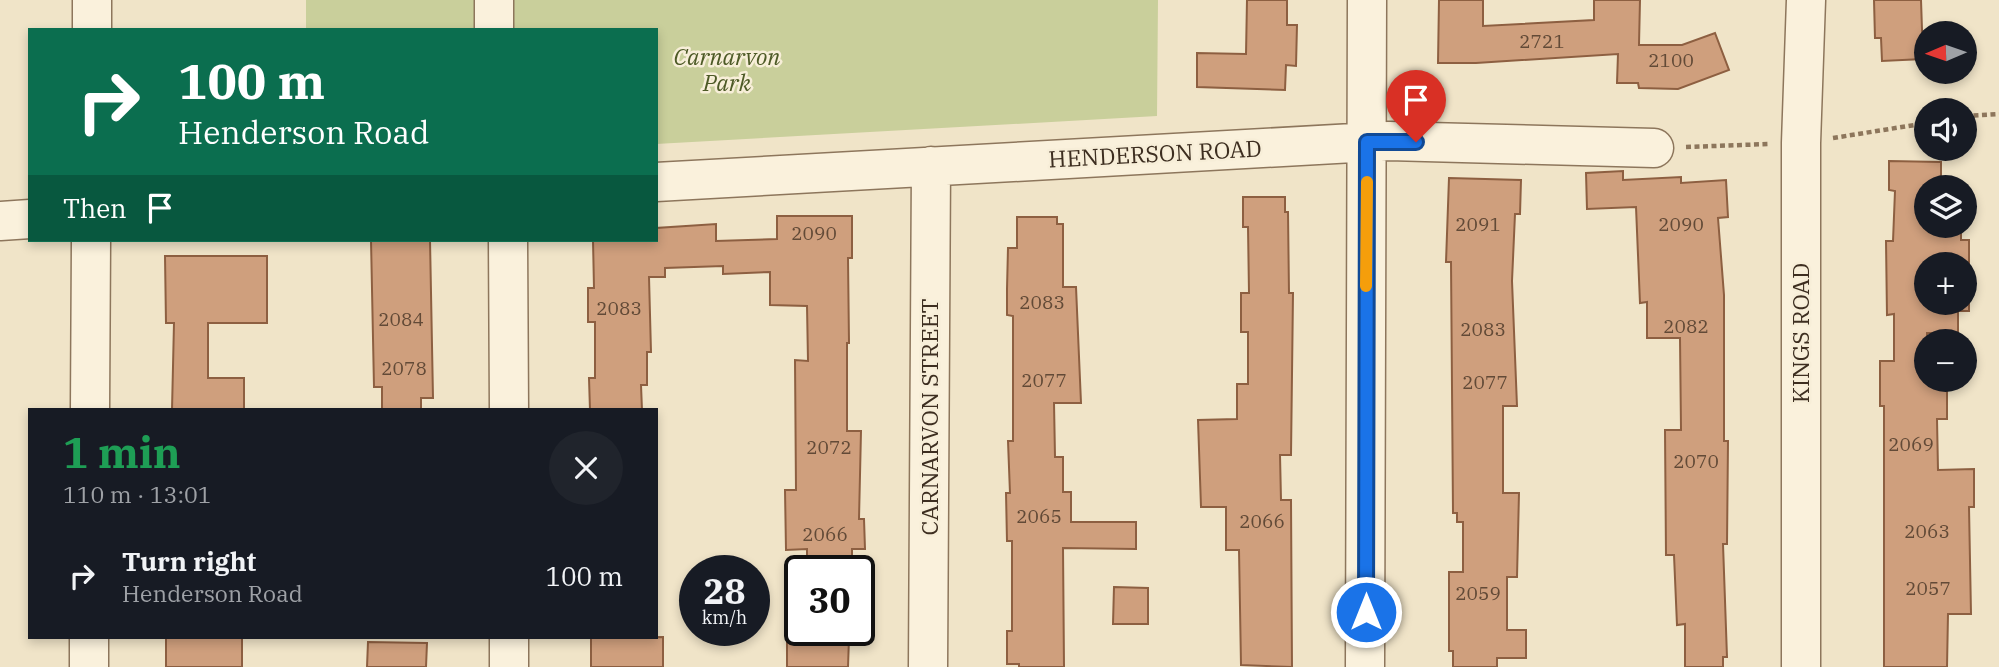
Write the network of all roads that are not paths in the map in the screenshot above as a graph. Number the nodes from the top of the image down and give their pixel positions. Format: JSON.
{"nodes":[{"id":1,"x":92,"y":0,"type":"edge"},
{"id":2,"x":494,"y":0,"type":"edge"},
{"id":3,"x":1367,"y":0,"type":"edge"},
{"id":4,"x":1806,"y":0,"type":"edge"},
{"id":5,"x":92,"y":28,"type":"edge"},
{"id":6,"x":494,"y":28,"type":"edge"},
{"id":7,"x":1367,"y":142,"type":"junction"},
{"id":8,"x":1654,"y":148,"type":"road end"},
{"id":9,"x":931,"y":166,"type":"junction"},
{"id":10,"x":658,"y":182,"type":"edge"},
{"id":11,"x":28,"y":219,"type":"edge"},
{"id":12,"x":0,"y":220,"type":"edge"},
{"id":13,"x":91,"y":242,"type":"edge"},
{"id":14,"x":508,"y":242,"type":"edge"},
{"id":15,"x":90,"y":408,"type":"edge"},
{"id":16,"x":509,"y":408,"type":"edge"},
{"id":17,"x":89,"y":639,"type":"edge"},
{"id":18,"x":509,"y":639,"type":"edge"},
{"id":19,"x":89,"y":667,"type":"edge"},
{"id":20,"x":509,"y":667,"type":"edge"},
{"id":21,"x":928,"y":667,"type":"edge"},
{"id":22,"x":1365,"y":667,"type":"edge"},
{"id":23,"x":1801,"y":667,"type":"edge"}],
"edges":[{"from":1,"to":5,"type":"street"},
{"from":2,"to":6,"type":"street"},
{"from":3,"to":7,"type":"street"},
{"from":4,"to":23,"type":"street","name":"KINGS ROAD"},
{"from":7,"to":8,"type":"street","name":"HENDERSON ROAD"},
{"from":7,"to":9,"type":"street","name":"HENDERSON ROAD"},
{"from":7,"to":22,"type":"street"},
{"from":9,"to":10,"type":"street","name":"HENDERSON ROAD"},
{"from":9,"to":21,"type":"street","name":"CARNARVON STREET"},
{"from":11,"to":12,"type":"street"},
{"from":13,"to":15,"type":"street"},
{"from":14,"to":16,"type":"street"},
{"from":17,"to":19,"type":"street"},
{"from":18,"to":20,"type":"street"}]}
